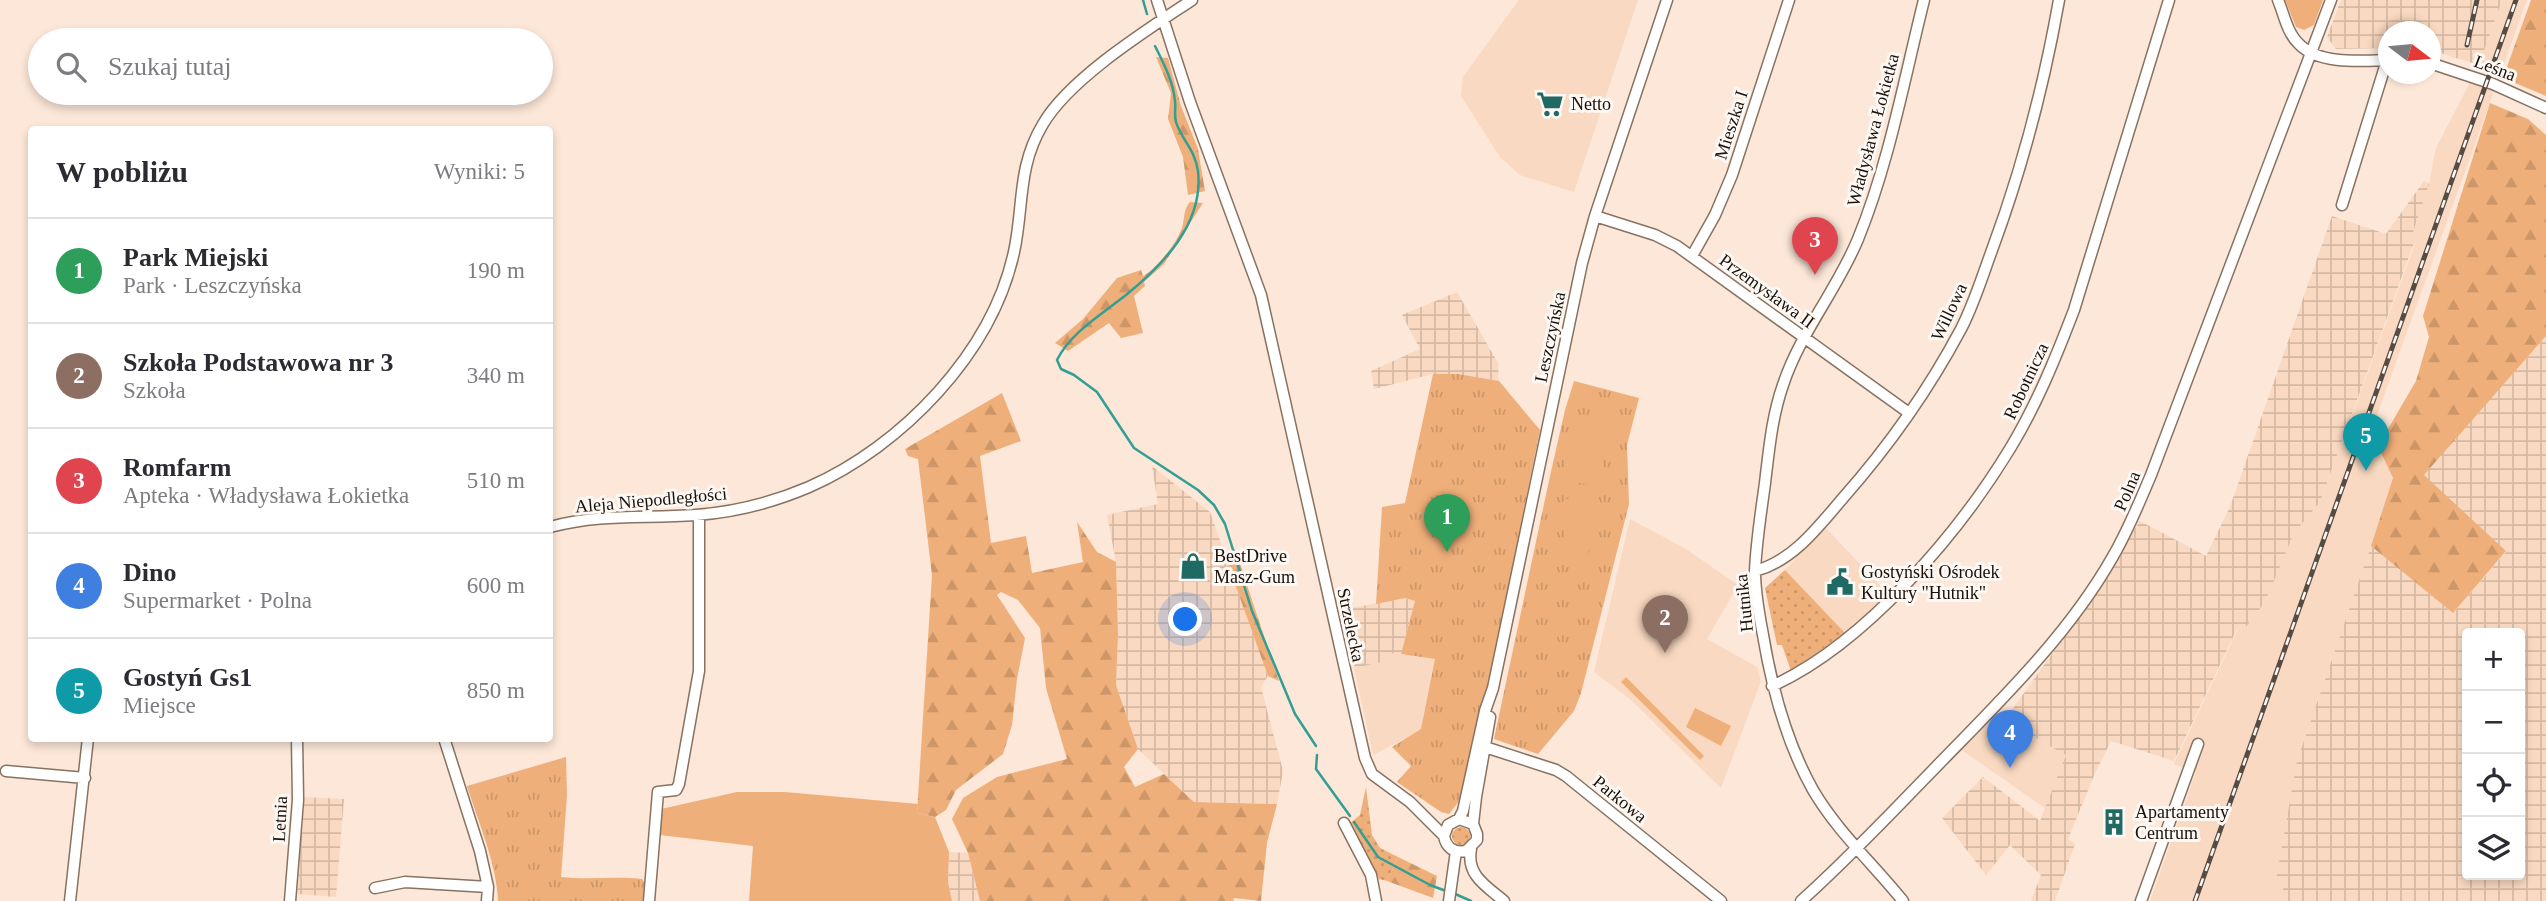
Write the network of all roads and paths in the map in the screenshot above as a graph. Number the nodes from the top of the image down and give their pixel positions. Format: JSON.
{"nodes":[{"id":1,"x":1157,"y":0,"type":"edge"},
{"id":2,"x":1192,"y":0,"type":"edge"},
{"id":3,"x":1667,"y":0,"type":"edge"},
{"id":4,"x":1789,"y":0,"type":"edge"},
{"id":5,"x":1924,"y":0,"type":"edge"},
{"id":6,"x":2059,"y":0,"type":"edge"},
{"id":7,"x":2169,"y":0,"type":"edge"},
{"id":8,"x":2277,"y":0,"type":"edge"},
{"id":9,"x":2331,"y":0,"type":"edge"},
{"id":10,"x":1163,"y":18,"type":"junction"},
{"id":11,"x":2311,"y":52,"type":"junction"},
{"id":12,"x":2378,"y":60,"type":"edge"},
{"id":13,"x":2441,"y":66,"type":"edge"},
{"id":14,"x":2380,"y":84,"type":"edge"},
{"id":15,"x":2546,"y":108,"type":"edge"},
{"id":16,"x":2342,"y":205,"type":"dead end"},
{"id":17,"x":1595,"y":216,"type":"junction"},
{"id":18,"x":1692,"y":256,"type":"junction"},
{"id":19,"x":1805,"y":339,"type":"junction"},
{"id":20,"x":1909,"y":412,"type":"junction"},
{"id":21,"x":699,"y":515,"type":"junction"},
{"id":22,"x":553,"y":526,"type":"edge"},
{"id":23,"x":1755,"y":571,"type":"junction"},
{"id":24,"x":1772,"y":686,"type":"junction"},
{"id":25,"x":1493,"y":688,"type":"junction"},
{"id":26,"x":88,"y":742,"type":"edge"},
{"id":27,"x":297,"y":742,"type":"edge"},
{"id":28,"x":445,"y":742,"type":"edge"},
{"id":29,"x":2198,"y":744,"type":"dead end"},
{"id":30,"x":1485,"y":747,"type":"junction"},
{"id":31,"x":6,"y":771,"type":"dead end"},
{"id":32,"x":85,"y":778,"type":"junction"},
{"id":33,"x":1410,"y":802,"type":"junction"},
{"id":34,"x":1455,"y":820,"type":"junction"},
{"id":35,"x":1344,"y":823,"type":"dead end"},
{"id":36,"x":1473,"y":824,"type":"junction"},
{"id":37,"x":1444,"y":836,"type":"junction"},
{"id":38,"x":1857,"y":848,"type":"junction"},
{"id":39,"x":1471,"y":849,"type":"junction"},
{"id":40,"x":1456,"y":851,"type":"junction"},
{"id":41,"x":1479,"y":880,"type":"junction"},
{"id":42,"x":1452,"y":883,"type":"junction"},
{"id":43,"x":488,"y":887,"type":"junction"},
{"id":44,"x":375,"y":888,"type":"dead end"},
{"id":45,"x":70,"y":901,"type":"edge"},
{"id":46,"x":290,"y":901,"type":"edge"},
{"id":47,"x":487,"y":901,"type":"edge"},
{"id":48,"x":649,"y":901,"type":"edge"},
{"id":49,"x":1376,"y":901,"type":"edge"},
{"id":50,"x":1449,"y":901,"type":"edge"},
{"id":51,"x":1504,"y":901,"type":"edge"},
{"id":52,"x":1721,"y":901,"type":"edge"},
{"id":53,"x":1801,"y":901,"type":"edge"},
{"id":54,"x":1903,"y":901,"type":"edge"},
{"id":55,"x":2141,"y":901,"type":"edge"}],
"edges":[{"from":1,"to":10,"type":"street","name":"Strzelecka"},
{"from":2,"to":10,"type":"street","name":"Aleja Niepodległości"},
{"from":3,"to":17,"type":"street","name":"Leszczyńska"},
{"from":4,"to":18,"type":"street","name":"Mieszka I"},
{"from":5,"to":19,"type":"street","name":"Władysława Łokietka"},
{"from":6,"to":20,"type":"street","name":"Willowa"},
{"from":7,"to":24,"type":"street","name":"Robotnicza"},
{"from":8,"to":11,"type":"street"},
{"from":9,"to":11,"type":"street","name":"Polna"},
{"from":10,"to":21,"type":"street","name":"Aleja Niepodległości"},
{"from":10,"to":33,"type":"street","name":"Strzelecka"},
{"from":11,"to":12,"type":"street"},
{"from":11,"to":38,"type":"street","name":"Polna"},
{"from":13,"to":15,"type":"street","name":"Leśna"},
{"from":14,"to":16,"type":"street"},
{"from":17,"to":18,"type":"street","name":"Przemysława II"},
{"from":17,"to":25,"type":"street","name":"Leszczyńska"},
{"from":18,"to":19,"type":"street","name":"Przemysława II"},
{"from":19,"to":20,"type":"street","name":"Przemysława II"},
{"from":19,"to":23,"type":"street","name":"Hutnika"},
{"from":20,"to":23,"type":"street","name":"Willowa"},
{"from":21,"to":22,"type":"street","name":"Aleja Niepodległości"},
{"from":21,"to":48,"type":"street"},
{"from":23,"to":24,"type":"street","name":"Hutnika"},
{"from":24,"to":38,"type":"street","name":"Hutnika"},
{"from":25,"to":30,"type":"street","name":"Leszczyńska"},
{"from":25,"to":34,"type":"street","name":"Leszczyńska"},
{"from":26,"to":32,"type":"street"},
{"from":27,"to":46,"type":"street","name":"Letnia"},
{"from":28,"to":43,"type":"street"},
{"from":29,"to":55,"type":"street"},
{"from":30,"to":36,"type":"street","name":"Leszczyńska"},
{"from":30,"to":52,"type":"street","name":"Parkowa"},
{"from":31,"to":32,"type":"street"},
{"from":32,"to":45,"type":"street"},
{"from":33,"to":34,"type":"street","name":"Strzelecka"},
{"from":33,"to":37,"type":"street","name":"Strzelecka"},
{"from":34,"to":36,"type":"street"},
{"from":34,"to":37,"type":"street"},
{"from":35,"to":49,"type":"street"},
{"from":36,"to":39,"type":"street"},
{"from":37,"to":40,"type":"street"},
{"from":38,"to":53,"type":"street","name":"Polna"},
{"from":38,"to":54,"type":"street","name":"Hutnika"},
{"from":39,"to":40,"type":"street"},
{"from":39,"to":41,"type":"street"},
{"from":40,"to":42,"type":"street"},
{"from":41,"to":42,"type":"street"},
{"from":41,"to":51,"type":"street"},
{"from":42,"to":50,"type":"street"},
{"from":43,"to":44,"type":"street"},
{"from":43,"to":47,"type":"street"}]}
